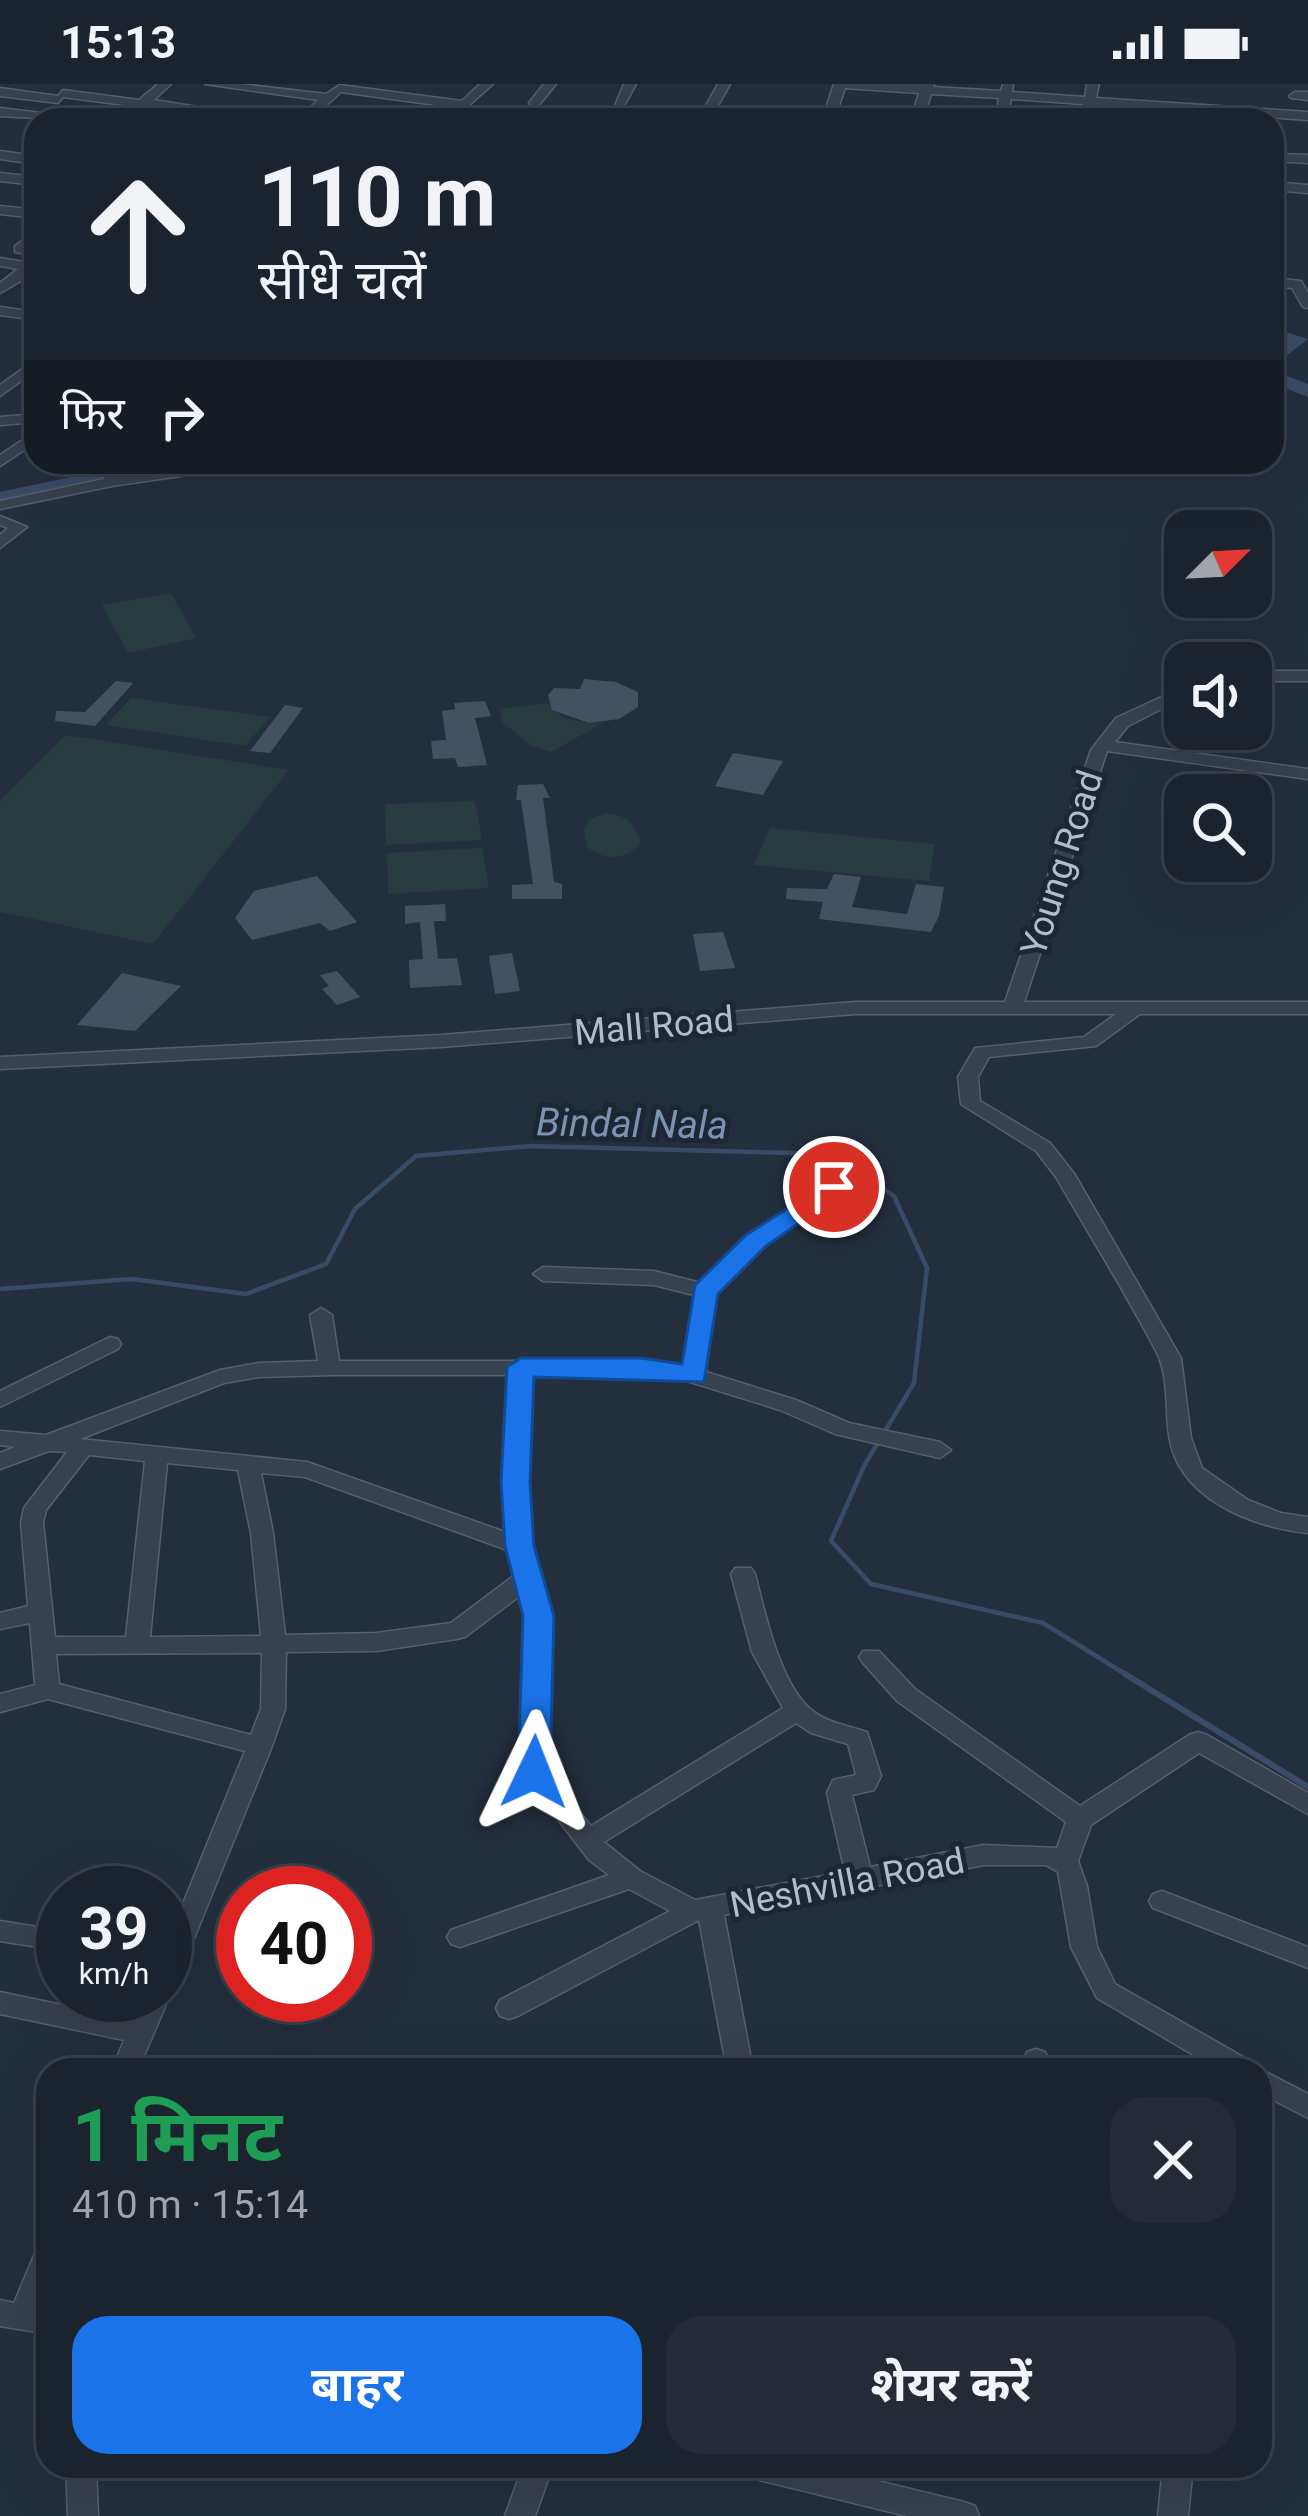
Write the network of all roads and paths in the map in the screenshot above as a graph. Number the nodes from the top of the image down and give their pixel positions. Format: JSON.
{"nodes":[{"id":1,"x":76,"y":84,"type":"edge"},
{"id":2,"x":165,"y":84,"type":"edge"},
{"id":3,"x":211,"y":84,"type":"edge"},
{"id":4,"x":487,"y":84,"type":"edge"},
{"id":5,"x":550,"y":84,"type":"edge"},
{"id":6,"x":840,"y":84,"type":"edge"},
{"id":7,"x":1093,"y":84,"type":"edge"},
{"id":8,"x":342,"y":86,"type":"edge"},
{"id":9,"x":927,"y":87,"type":"edge"},
{"id":10,"x":1007,"y":89,"type":"edge"},
{"id":11,"x":0,"y":92,"type":"edge"},
{"id":12,"x":61,"y":96,"type":"junction"},
{"id":13,"x":328,"y":98,"type":"junction"},
{"id":14,"x":1090,"y":100,"type":"junction"},
{"id":15,"x":142,"y":103,"type":"junction"},
{"id":16,"x":535,"y":103,"type":"dead end"},
{"id":17,"x":47,"y":108,"type":"edge"},
{"id":18,"x":137,"y":108,"type":"edge"},
{"id":19,"x":184,"y":108,"type":"edge"},
{"id":20,"x":317,"y":108,"type":"edge"},
{"id":21,"x":1088,"y":108,"type":"edge"},
{"id":22,"x":1149,"y":108,"type":"edge"},
{"id":23,"x":24,"y":270,"type":"edge"},
{"id":24,"x":1302,"y":282,"type":"edge"},
{"id":25,"x":0,"y":289,"type":"edge"},
{"id":26,"x":1307,"y":308,"type":"edge"},
{"id":27,"x":24,"y":373,"type":"edge"},
{"id":28,"x":0,"y":392,"type":"edge"},
{"id":29,"x":109,"y":474,"type":"edge"},
{"id":30,"x":167,"y":474,"type":"edge"},
{"id":31,"x":112,"y":482,"type":"junction"},
{"id":32,"x":0,"y":505,"type":"edge"},
{"id":33,"x":0,"y":520,"type":"edge"},
{"id":34,"x":0,"y":543,"type":"edge"},
{"id":35,"x":1272,"y":676,"type":"edge"},
{"id":36,"x":1308,"y":676,"type":"edge"},
{"id":37,"x":1164,"y":701,"type":"edge"},
{"id":38,"x":1103,"y":745,"type":"junction"},
{"id":39,"x":1308,"y":774,"type":"edge"},
{"id":40,"x":1308,"y":1008,"type":"edge"},
{"id":41,"x":1012,"y":1009,"type":"junction"},
{"id":42,"x":1134,"y":1009,"type":"junction"},
{"id":43,"x":0,"y":1063,"type":"edge"},
{"id":44,"x":834,"y":1187,"type":"dead end"},
{"id":45,"x":543,"y":1274,"type":"dead end"},
{"id":46,"x":705,"y":1291,"type":"junction"},
{"id":47,"x":321,"y":1316,"type":"dead end"},
{"id":48,"x":110,"y":1344,"type":"dead end"},
{"id":49,"x":521,"y":1367,"type":"junction"},
{"id":50,"x":330,"y":1369,"type":"junction"},
{"id":51,"x":694,"y":1376,"type":"junction"},
{"id":52,"x":0,"y":1400,"type":"edge"},
{"id":53,"x":0,"y":1438,"type":"edge"},
{"id":54,"x":41,"y":1444,"type":"junction"},
{"id":55,"x":81,"y":1450,"type":"junction"},
{"id":56,"x":940,"y":1450,"type":"dead end"},
{"id":57,"x":157,"y":1456,"type":"junction"},
{"id":58,"x":0,"y":1461,"type":"edge"},
{"id":59,"x":248,"y":1463,"type":"junction"},
{"id":60,"x":1308,"y":1526,"type":"edge"},
{"id":61,"x":520,"y":1546,"type":"junction"},
{"id":62,"x":743,"y":1574,"type":"dead end"},
{"id":63,"x":528,"y":1577,"type":"junction"},
{"id":64,"x":41,"y":1612,"type":"junction"},
{"id":65,"x":0,"y":1621,"type":"edge"},
{"id":66,"x":274,"y":1644,"type":"junction"},
{"id":67,"x":137,"y":1645,"type":"junction"},
{"id":68,"x":44,"y":1646,"type":"junction"},
{"id":69,"x":872,"y":1658,"type":"dead end"},
{"id":70,"x":48,"y":1690,"type":"junction"},
{"id":71,"x":0,"y":1702,"type":"edge"},
{"id":72,"x":797,"y":1711,"type":"junction"},
{"id":73,"x":260,"y":1746,"type":"junction"},
{"id":74,"x":1308,"y":1804,"type":"edge"},
{"id":75,"x":1080,"y":1819,"type":"junction"},
{"id":76,"x":588,"y":1840,"type":"junction"},
{"id":77,"x":1064,"y":1862,"type":"junction"},
{"id":78,"x":631,"y":1878,"type":"junction"},
{"id":79,"x":860,"y":1880,"type":"junction"},
{"id":80,"x":1162,"y":1901,"type":"dead end"},
{"id":81,"x":192,"y":1908,"type":"edge"},
{"id":82,"x":701,"y":1910,"type":"junction"},
{"id":83,"x":0,"y":1930,"type":"edge"},
{"id":84,"x":36,"y":1936,"type":"edge"},
{"id":85,"x":460,"y":1937,"type":"dead end"},
{"id":86,"x":1308,"y":1958,"type":"edge"},
{"id":87,"x":0,"y":2003,"type":"edge"},
{"id":88,"x":509,"y":2008,"type":"dead end"},
{"id":89,"x":146,"y":2022,"type":"edge"},
{"id":90,"x":141,"y":2033,"type":"junction"},
{"id":91,"x":130,"y":2058,"type":"edge"},
{"id":92,"x":737,"y":2058,"type":"edge"},
{"id":93,"x":1221,"y":2058,"type":"edge"},
{"id":94,"x":1272,"y":2087,"type":"edge"},
{"id":95,"x":1308,"y":2107,"type":"edge"},
{"id":96,"x":36,"y":2286,"type":"edge"},
{"id":97,"x":24,"y":2317,"type":"edge"},
{"id":98,"x":81,"y":2478,"type":"edge"},
{"id":99,"x":534,"y":2478,"type":"edge"},
{"id":100,"x":808,"y":2478,"type":"edge"},
{"id":101,"x":1177,"y":2478,"type":"edge"},
{"id":102,"x":83,"y":2516,"type":"edge"},
{"id":103,"x":520,"y":2516,"type":"edge"},
{"id":104,"x":964,"y":2516,"type":"edge"},
{"id":105,"x":1173,"y":2516,"type":"edge"}],
"edges":[{"from":1,"to":12,"type":"street"},
{"from":2,"to":15,"type":"street"},
{"from":3,"to":13,"type":"street"},
{"from":4,"to":8,"type":"street"},
{"from":5,"to":16,"type":"street"},
{"from":6,"to":9,"type":"street"},
{"from":7,"to":14,"type":"street"},
{"from":8,"to":13,"type":"street"},
{"from":9,"to":10,"type":"street"},
{"from":10,"to":14,"type":"street"},
{"from":11,"to":12,"type":"street"},
{"from":12,"to":15,"type":"street"},
{"from":12,"to":17,"type":"street"},
{"from":13,"to":20,"type":"street"},
{"from":14,"to":21,"type":"street"},
{"from":14,"to":22,"type":"street"},
{"from":15,"to":18,"type":"street"},
{"from":15,"to":19,"type":"street"},
{"from":23,"to":25,"type":"street"},
{"from":24,"to":26,"type":"street"},
{"from":27,"to":28,"type":"street"},
{"from":29,"to":31,"type":"street"},
{"from":30,"to":31,"type":"street"},
{"from":31,"to":32,"type":"street"},
{"from":33,"to":34,"type":"street"},
{"from":35,"to":36,"type":"street"},
{"from":37,"to":38,"type":"street","name":"Young Road"},
{"from":38,"to":39,"type":"street"},
{"from":38,"to":41,"type":"street","name":"Young Road"},
{"from":40,"to":42,"type":"street","name":"Mall Road"},
{"from":41,"to":42,"type":"street","name":"Mall Road"},
{"from":41,"to":43,"type":"street","name":"Mall Road"},
{"from":42,"to":60,"type":"street"},
{"from":44,"to":46,"type":"street"},
{"from":45,"to":46,"type":"street"},
{"from":46,"to":51,"type":"street"},
{"from":47,"to":50,"type":"street"},
{"from":48,"to":52,"type":"street"},
{"from":49,"to":50,"type":"street"},
{"from":49,"to":51,"type":"street"},
{"from":49,"to":61,"type":"street","name":"Neshvilla Road"},
{"from":50,"to":54,"type":"street"},
{"from":51,"to":56,"type":"street"},
{"from":53,"to":54,"type":"street"},
{"from":54,"to":55,"type":"street"},
{"from":54,"to":58,"type":"street"},
{"from":55,"to":57,"type":"street"},
{"from":55,"to":64,"type":"street"},
{"from":57,"to":59,"type":"street"},
{"from":57,"to":67,"type":"street"},
{"from":59,"to":61,"type":"street"},
{"from":59,"to":66,"type":"street"},
{"from":61,"to":63,"type":"street","name":"Neshvilla Road"},
{"from":62,"to":72,"type":"street"},
{"from":63,"to":66,"type":"street"},
{"from":63,"to":76,"type":"street","name":"Neshvilla Road"},
{"from":64,"to":65,"type":"street"},
{"from":64,"to":68,"type":"street"},
{"from":66,"to":67,"type":"street"},
{"from":66,"to":73,"type":"street"},
{"from":67,"to":68,"type":"street"},
{"from":68,"to":70,"type":"street"},
{"from":69,"to":75,"type":"street"},
{"from":70,"to":71,"type":"street"},
{"from":70,"to":73,"type":"street"},
{"from":72,"to":76,"type":"street"},
{"from":72,"to":79,"type":"street"},
{"from":73,"to":81,"type":"street"},
{"from":74,"to":75,"type":"street"},
{"from":75,"to":77,"type":"street"},
{"from":76,"to":78,"type":"street","name":"Neshvilla Road"},
{"from":77,"to":79,"type":"street","name":"Neshvilla Road"},
{"from":77,"to":93,"type":"street"},
{"from":78,"to":82,"type":"street","name":"Neshvilla Road"},
{"from":78,"to":85,"type":"street"},
{"from":79,"to":82,"type":"street","name":"Neshvilla Road"},
{"from":80,"to":86,"type":"street"},
{"from":82,"to":88,"type":"street"},
{"from":82,"to":92,"type":"street"},
{"from":83,"to":84,"type":"street"},
{"from":87,"to":90,"type":"street"},
{"from":89,"to":90,"type":"street"},
{"from":90,"to":91,"type":"street"},
{"from":94,"to":95,"type":"street"},
{"from":96,"to":97,"type":"street"},
{"from":98,"to":102,"type":"street"},
{"from":99,"to":103,"type":"street"},
{"from":100,"to":104,"type":"street"},
{"from":101,"to":105,"type":"street"}]}
